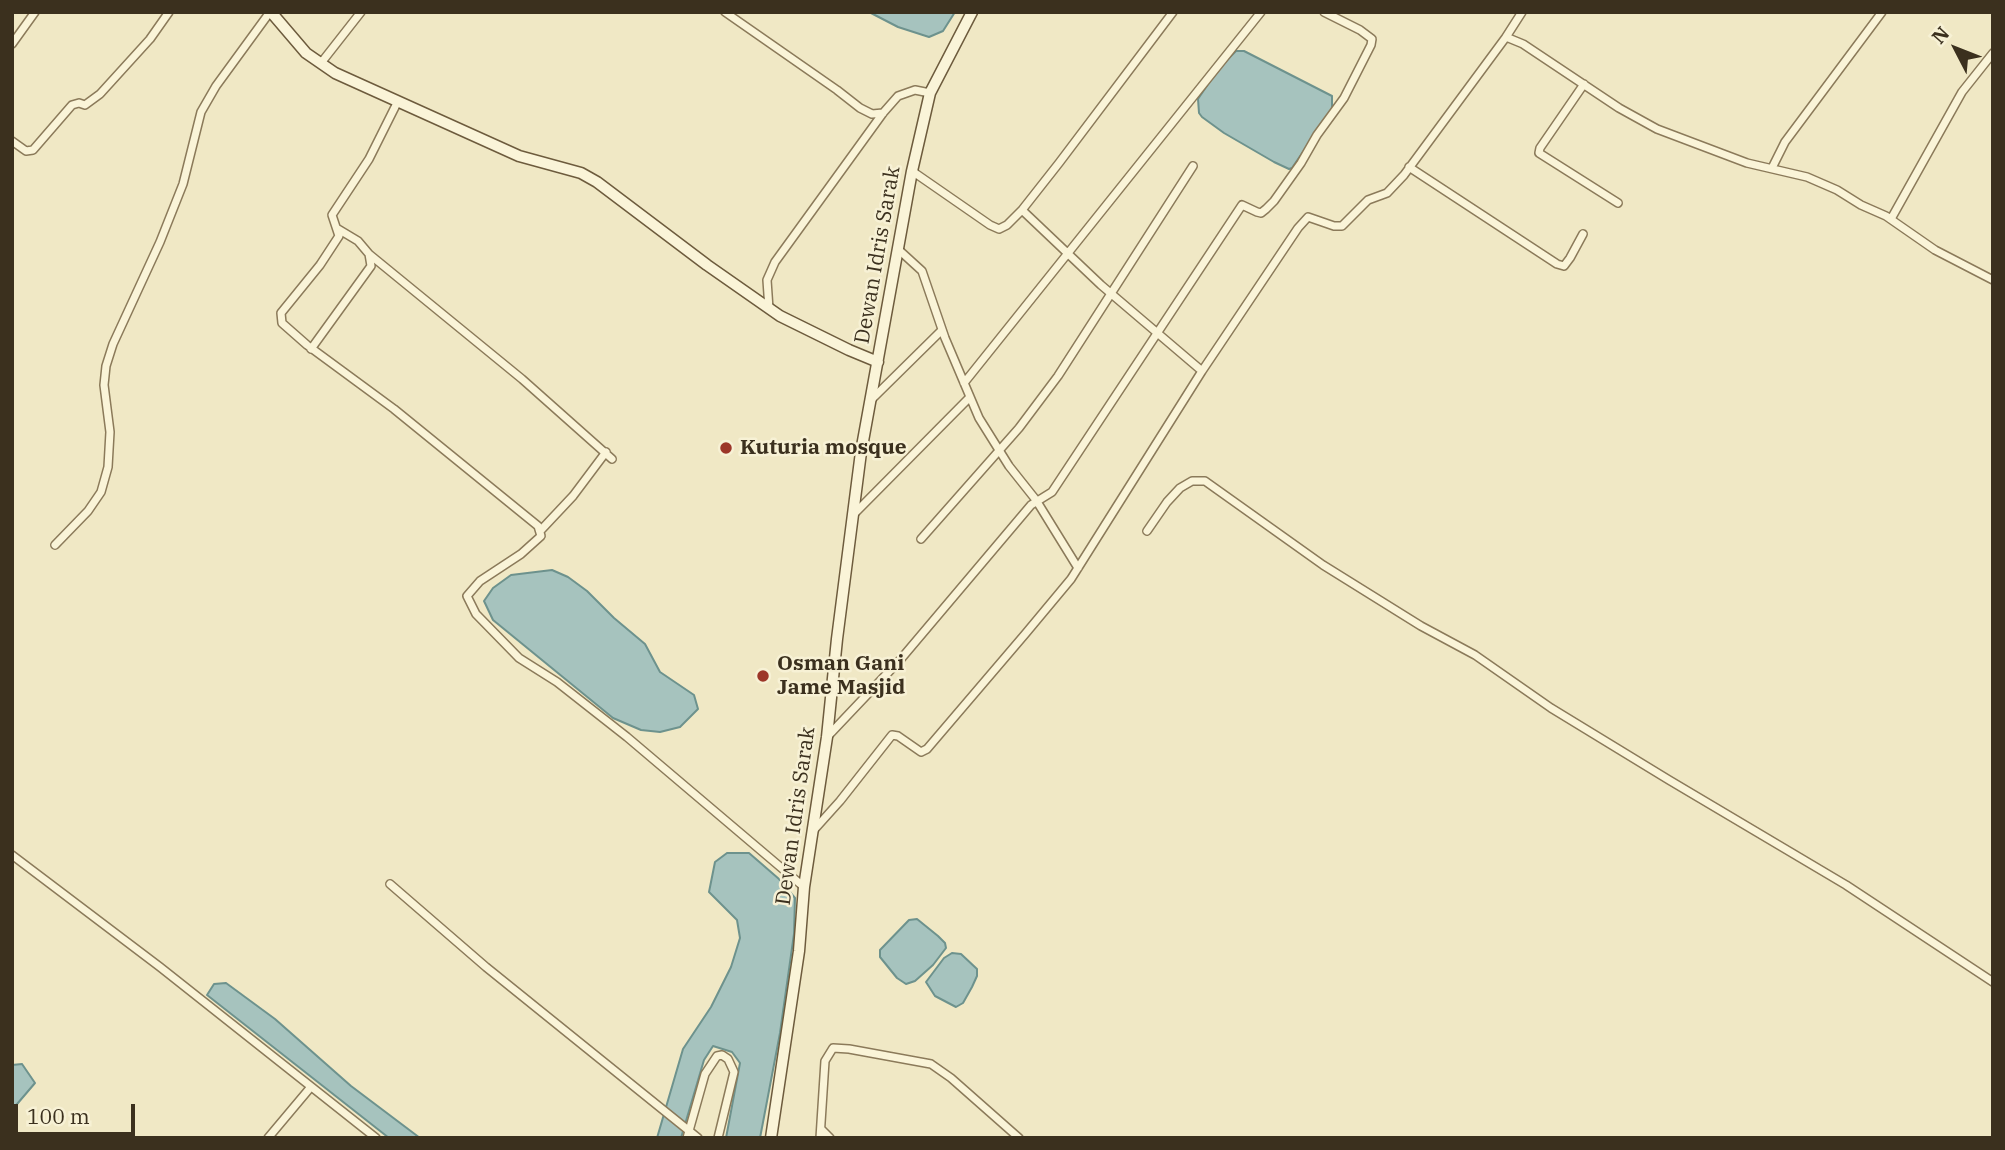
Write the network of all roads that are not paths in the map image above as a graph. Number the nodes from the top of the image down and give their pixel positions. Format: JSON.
{"nodes":[{"id":1,"x":35,"y":12,"type":"edge"},
{"id":2,"x":169,"y":12,"type":"edge"},
{"id":3,"x":361,"y":12,"type":"edge"},
{"id":4,"x":725,"y":12,"type":"edge"},
{"id":5,"x":972,"y":12,"type":"edge"},
{"id":6,"x":1173,"y":12,"type":"edge"},
{"id":7,"x":1261,"y":12,"type":"edge"},
{"id":8,"x":1324,"y":12,"type":"edge"},
{"id":9,"x":1522,"y":12,"type":"edge"},
{"id":10,"x":1882,"y":12,"type":"edge"},
{"id":11,"x":275,"y":14,"type":"edge"},
{"id":12,"x":1343,"y":16,"type":"edge"},
{"id":13,"x":1506,"y":37,"type":"junction"},
{"id":14,"x":12,"y":44,"type":"edge"},
{"id":15,"x":1993,"y":53,"type":"edge"},
{"id":16,"x":321,"y":63,"type":"junction"},
{"id":17,"x":1584,"y":85,"type":"junction"},
{"id":18,"x":930,"y":93,"type":"junction"},
{"id":19,"x":398,"y":101,"type":"junction"},
{"id":20,"x":883,"y":113,"type":"junction"},
{"id":21,"x":12,"y":141,"type":"edge"},
{"id":22,"x":1193,"y":166,"type":"dead end"},
{"id":23,"x":1409,"y":167,"type":"junction"},
{"id":24,"x":1772,"y":169,"type":"junction"},
{"id":25,"x":912,"y":171,"type":"junction"},
{"id":26,"x":1618,"y":203,"type":"dead end"},
{"id":27,"x":1022,"y":210,"type":"junction"},
{"id":28,"x":1891,"y":219,"type":"junction"},
{"id":29,"x":338,"y":229,"type":"junction"},
{"id":30,"x":1583,"y":234,"type":"dead end"},
{"id":31,"x":899,"y":250,"type":"junction"},
{"id":32,"x":369,"y":254,"type":"junction"},
{"id":33,"x":1069,"y":254,"type":"junction"},
{"id":34,"x":1993,"y":280,"type":"edge"},
{"id":35,"x":1111,"y":293,"type":"junction"},
{"id":36,"x":769,"y":309,"type":"junction"},
{"id":37,"x":942,"y":330,"type":"junction"},
{"id":38,"x":1157,"y":334,"type":"junction"},
{"id":39,"x":312,"y":349,"type":"junction"},
{"id":40,"x":878,"y":362,"type":"junction"},
{"id":41,"x":1202,"y":370,"type":"junction"},
{"id":42,"x":964,"y":383,"type":"junction"},
{"id":43,"x":970,"y":397,"type":"junction"},
{"id":44,"x":872,"y":399,"type":"junction"},
{"id":45,"x":1000,"y":450,"type":"junction"},
{"id":46,"x":1036,"y":500,"type":"junction"},
{"id":47,"x":853,"y":516,"type":"junction"},
{"id":48,"x":541,"y":530,"type":"junction"},
{"id":49,"x":1147,"y":531,"type":"dead end"},
{"id":50,"x":921,"y":539,"type":"dead end"},
{"id":51,"x":55,"y":545,"type":"dead end"},
{"id":52,"x":1078,"y":568,"type":"junction"},
{"id":53,"x":827,"y":737,"type":"junction"},
{"id":54,"x":812,"y":832,"type":"junction"},
{"id":55,"x":12,"y":855,"type":"edge"},
{"id":56,"x":390,"y":884,"type":"dead end"},
{"id":57,"x":804,"y":887,"type":"junction"},
{"id":58,"x":1993,"y":982,"type":"edge"},
{"id":59,"x":310,"y":1088,"type":"junction"},
{"id":60,"x":820,"y":1133,"type":"edge"},
{"id":61,"x":688,"y":1135,"type":"edge"},
{"id":62,"x":268,"y":1138,"type":"edge"},
{"id":63,"x":376,"y":1138,"type":"edge"},
{"id":64,"x":698,"y":1138,"type":"edge"},
{"id":65,"x":718,"y":1138,"type":"edge"},
{"id":66,"x":771,"y":1138,"type":"edge"},
{"id":67,"x":830,"y":1138,"type":"edge"},
{"id":68,"x":1019,"y":1138,"type":"edge"}],
"edges":[{"from":1,"to":14,"type":"street"},
{"from":2,"to":21,"type":"street"},
{"from":3,"to":16,"type":"street"},
{"from":4,"to":20,"type":"street"},
{"from":5,"to":18,"type":"main road","name":"Dewan Idris Sarak"},
{"from":6,"to":27,"type":"street"},
{"from":7,"to":33,"type":"street"},
{"from":8,"to":12,"type":"street"},
{"from":9,"to":13,"type":"street"},
{"from":10,"to":24,"type":"street"},
{"from":11,"to":16,"type":"main road"},
{"from":11,"to":51,"type":"street"},
{"from":12,"to":38,"type":"street"},
{"from":13,"to":17,"type":"street"},
{"from":13,"to":23,"type":"street"},
{"from":15,"to":28,"type":"street"},
{"from":16,"to":19,"type":"main road"},
{"from":17,"to":24,"type":"street"},
{"from":17,"to":26,"type":"street"},
{"from":18,"to":20,"type":"street"},
{"from":18,"to":25,"type":"main road","name":"Dewan Idris Sarak"},
{"from":19,"to":29,"type":"street"},
{"from":19,"to":36,"type":"main road"},
{"from":20,"to":36,"type":"street"},
{"from":22,"to":35,"type":"street"},
{"from":23,"to":30,"type":"street"},
{"from":23,"to":41,"type":"street"},
{"from":24,"to":28,"type":"street"},
{"from":25,"to":27,"type":"street"},
{"from":25,"to":31,"type":"main road","name":"Dewan Idris Sarak"},
{"from":27,"to":33,"type":"street"},
{"from":28,"to":34,"type":"street"},
{"from":29,"to":32,"type":"street"},
{"from":29,"to":39,"type":"street"},
{"from":31,"to":37,"type":"street"},
{"from":31,"to":40,"type":"main road","name":"Dewan Idris Sarak"},
{"from":32,"to":39,"type":"street"},
{"from":32,"to":48,"type":"street"},
{"from":33,"to":35,"type":"street"},
{"from":33,"to":42,"type":"street"},
{"from":35,"to":38,"type":"street"},
{"from":35,"to":45,"type":"street"},
{"from":36,"to":40,"type":"main road"},
{"from":37,"to":42,"type":"street"},
{"from":37,"to":44,"type":"street"},
{"from":38,"to":41,"type":"street"},
{"from":38,"to":46,"type":"street"},
{"from":39,"to":48,"type":"street"},
{"from":40,"to":44,"type":"main road","name":"Dewan Idris Sarak"},
{"from":41,"to":52,"type":"street"},
{"from":42,"to":43,"type":"street"},
{"from":43,"to":45,"type":"street"},
{"from":43,"to":47,"type":"street"},
{"from":44,"to":47,"type":"main road","name":"Dewan Idris Sarak"},
{"from":45,"to":46,"type":"street"},
{"from":45,"to":50,"type":"street"},
{"from":46,"to":52,"type":"street"},
{"from":46,"to":53,"type":"street"},
{"from":47,"to":53,"type":"main road","name":"Dewan Idris Sarak"},
{"from":48,"to":57,"type":"street"},
{"from":49,"to":58,"type":"street"},
{"from":52,"to":54,"type":"street"},
{"from":53,"to":54,"type":"main road","name":"Dewan Idris Sarak"},
{"from":54,"to":57,"type":"main road","name":"Dewan Idris Sarak"},
{"from":55,"to":59,"type":"street"},
{"from":56,"to":61,"type":"street"},
{"from":57,"to":66,"type":"main road","name":"Dewan Idris Sarak"},
{"from":59,"to":62,"type":"street"},
{"from":59,"to":63,"type":"street"},
{"from":60,"to":67,"type":"street"},
{"from":60,"to":68,"type":"street"},
{"from":61,"to":64,"type":"street"},
{"from":61,"to":65,"type":"street"}]}
